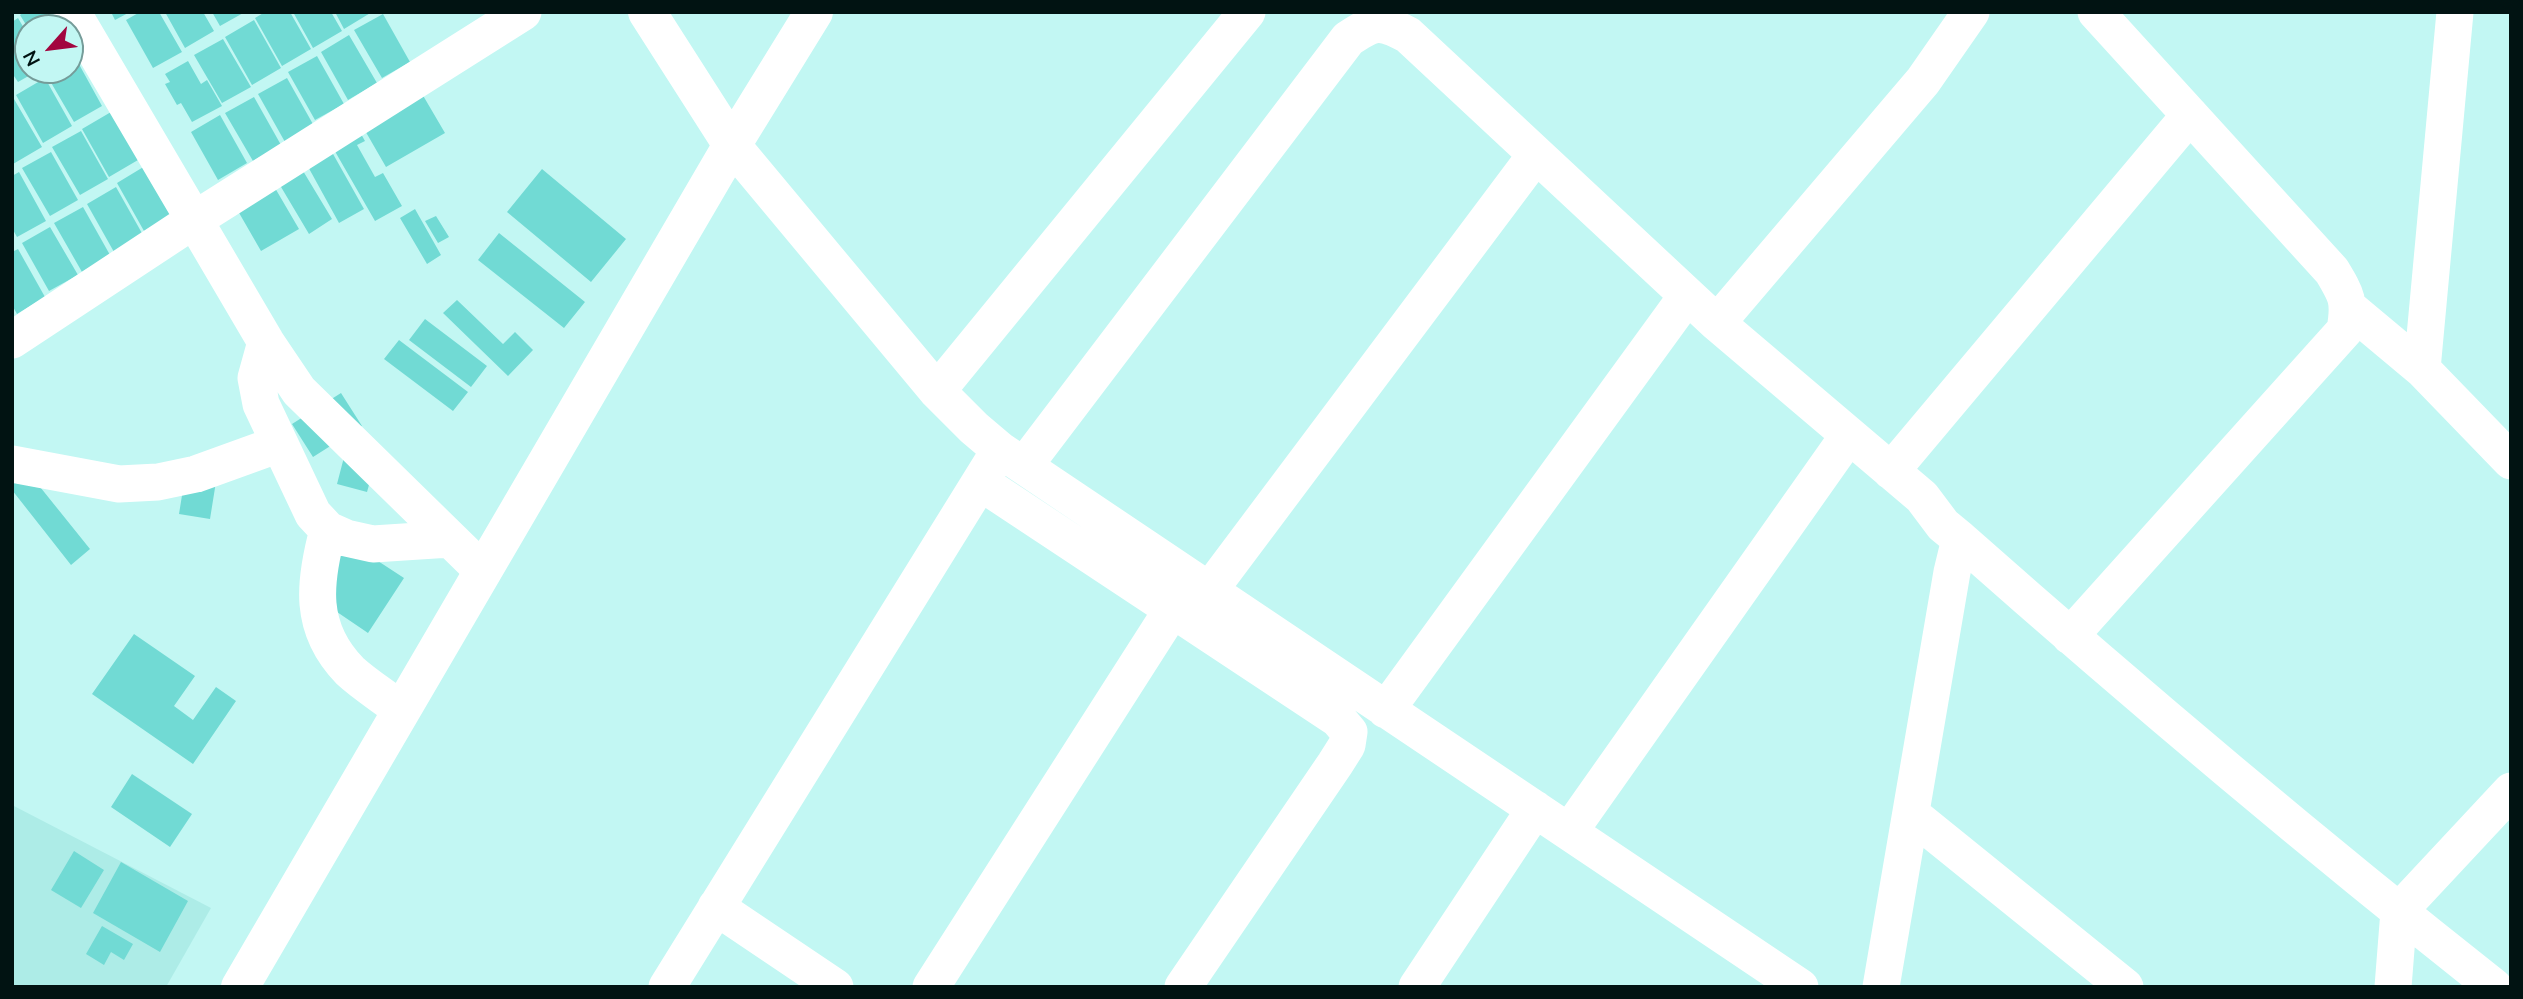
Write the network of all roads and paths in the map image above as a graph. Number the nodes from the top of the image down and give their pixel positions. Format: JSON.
{"nodes":[{"id":1,"x":72,"y":12,"type":"edge"},
{"id":2,"x":523,"y":12,"type":"edge"},
{"id":3,"x":647,"y":12,"type":"edge"},
{"id":4,"x":814,"y":12,"type":"edge"},
{"id":5,"x":1247,"y":12,"type":"edge"},
{"id":6,"x":1971,"y":12,"type":"edge"},
{"id":7,"x":2096,"y":12,"type":"edge"},
{"id":8,"x":2455,"y":12,"type":"edge"},
{"id":9,"x":1386,"y":18,"type":"edge"},
{"id":10,"x":479,"y":24,"type":"edge"},
{"id":11,"x":2190,"y":115,"type":"junction"},
{"id":12,"x":732,"y":145,"type":"junction"},
{"id":13,"x":1535,"y":156,"type":"junction"},
{"id":14,"x":194,"y":220,"type":"junction"},
{"id":15,"x":1687,"y":296,"type":"junction"},
{"id":16,"x":2349,"y":308,"type":"junction"},
{"id":17,"x":1717,"y":323,"type":"junction"},
{"id":18,"x":12,"y":341,"type":"edge"},
{"id":19,"x":266,"y":342,"type":"junction"},
{"id":20,"x":2422,"y":369,"type":"junction"},
{"id":21,"x":937,"y":391,"type":"junction"},
{"id":22,"x":1849,"y":435,"type":"junction"},
{"id":23,"x":279,"y":444,"type":"junction"},
{"id":24,"x":1012,"y":458,"type":"junction"},
{"id":25,"x":2511,"y":461,"type":"edge"},
{"id":26,"x":12,"y":464,"type":"edge"},
{"id":27,"x":1891,"y":471,"type":"junction"},
{"id":28,"x":980,"y":482,"type":"junction"},
{"id":29,"x":328,"y":530,"type":"junction"},
{"id":30,"x":450,"y":539,"type":"junction"},
{"id":31,"x":1960,"y":539,"type":"junction"},
{"id":32,"x":483,"y":571,"type":"junction"},
{"id":33,"x":1209,"y":591,"type":"junction"},
{"id":34,"x":1172,"y":610,"type":"junction"},
{"id":35,"x":2070,"y":636,"type":"junction"},
{"id":36,"x":401,"y":710,"type":"junction"},
{"id":37,"x":1386,"y":710,"type":"junction"},
{"id":38,"x":2511,"y":791,"type":"edge"},
{"id":39,"x":1535,"y":809,"type":"junction"},
{"id":40,"x":1910,"y":814,"type":"junction"},
{"id":41,"x":1569,"y":832,"type":"junction"},
{"id":42,"x":716,"y":907,"type":"junction"},
{"id":43,"x":2399,"y":911,"type":"junction"},
{"id":44,"x":240,"y":987,"type":"edge"},
{"id":45,"x":667,"y":987,"type":"edge"},
{"id":46,"x":835,"y":987,"type":"edge"},
{"id":47,"x":930,"y":987,"type":"edge"},
{"id":48,"x":1184,"y":987,"type":"edge"},
{"id":49,"x":1418,"y":987,"type":"edge"},
{"id":50,"x":1800,"y":987,"type":"edge"},
{"id":51,"x":1881,"y":987,"type":"edge"},
{"id":52,"x":2125,"y":987,"type":"edge"},
{"id":53,"x":2393,"y":987,"type":"edge"},
{"id":54,"x":2494,"y":987,"type":"edge"}],
"edges":[{"from":1,"to":14,"type":"street"},
{"from":2,"to":10,"type":"street"},
{"from":3,"to":12,"type":"street"},
{"from":4,"to":12,"type":"street"},
{"from":5,"to":21,"type":"street"},
{"from":6,"to":17,"type":"street"},
{"from":7,"to":11,"type":"street"},
{"from":8,"to":20,"type":"street"},
{"from":9,"to":13,"type":"street"},
{"from":9,"to":24,"type":"street"},
{"from":10,"to":14,"type":"street"},
{"from":11,"to":16,"type":"street"},
{"from":11,"to":27,"type":"street"},
{"from":12,"to":21,"type":"street"},
{"from":12,"to":32,"type":"street"},
{"from":13,"to":15,"type":"street"},
{"from":13,"to":33,"type":"street"},
{"from":14,"to":18,"type":"street"},
{"from":14,"to":19,"type":"street"},
{"from":15,"to":17,"type":"street"},
{"from":15,"to":37,"type":"street"},
{"from":16,"to":20,"type":"street"},
{"from":16,"to":35,"type":"street"},
{"from":17,"to":22,"type":"street"},
{"from":19,"to":23,"type":"street"},
{"from":19,"to":30,"type":"street"},
{"from":20,"to":25,"type":"street"},
{"from":21,"to":24,"type":"street"},
{"from":22,"to":27,"type":"street"},
{"from":22,"to":41,"type":"street"},
{"from":23,"to":26,"type":"street"},
{"from":23,"to":29,"type":"street"},
{"from":24,"to":28,"type":"street"},
{"from":24,"to":33,"type":"street"},
{"from":27,"to":31,"type":"street"},
{"from":28,"to":34,"type":"street"},
{"from":28,"to":42,"type":"street"},
{"from":29,"to":30,"type":"street"},
{"from":29,"to":36,"type":"street"},
{"from":30,"to":32,"type":"street"},
{"from":31,"to":35,"type":"street"},
{"from":31,"to":40,"type":"street"},
{"from":32,"to":36,"type":"street"},
{"from":33,"to":37,"type":"street"},
{"from":34,"to":47,"type":"street"},
{"from":34,"to":48,"type":"street"},
{"from":35,"to":43,"type":"street"},
{"from":36,"to":44,"type":"street"},
{"from":37,"to":39,"type":"street"},
{"from":38,"to":43,"type":"street"},
{"from":39,"to":41,"type":"street"},
{"from":39,"to":49,"type":"street"},
{"from":40,"to":51,"type":"street"},
{"from":40,"to":52,"type":"street"},
{"from":41,"to":50,"type":"street"},
{"from":42,"to":45,"type":"street"},
{"from":42,"to":46,"type":"street"},
{"from":43,"to":53,"type":"street"},
{"from":43,"to":54,"type":"street"}]}
